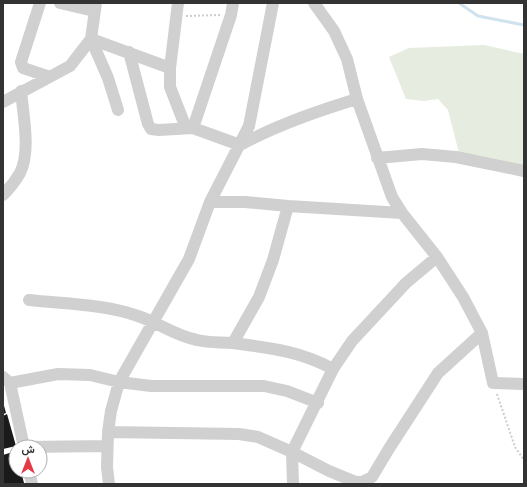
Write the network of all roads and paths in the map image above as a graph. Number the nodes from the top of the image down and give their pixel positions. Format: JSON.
{"nodes":[{"id":1,"x":40,"y":3,"type":"edge"},
{"id":2,"x":60,"y":3,"type":"edge"},
{"id":3,"x":178,"y":3,"type":"edge"},
{"id":4,"x":273,"y":3,"type":"edge"},
{"id":5,"x":314,"y":3,"type":"edge"},
{"id":6,"x":95,"y":7,"type":"edge"},
{"id":7,"x":232,"y":9,"type":"edge"},
{"id":8,"x":176,"y":16,"type":"junction"},
{"id":9,"x":91,"y":39,"type":"junction"},
{"id":10,"x":129,"y":52,"type":"junction"},
{"id":11,"x":170,"y":68,"type":"junction"},
{"id":12,"x":50,"y":77,"type":"junction"},
{"id":13,"x":21,"y":91,"type":"junction"},
{"id":14,"x":357,"y":98,"type":"junction"},
{"id":15,"x":3,"y":102,"type":"edge"},
{"id":16,"x":118,"y":110,"type":"dead end"},
{"id":17,"x":189,"y":128,"type":"junction"},
{"id":18,"x":240,"y":145,"type":"junction"},
{"id":19,"x":377,"y":158,"type":"junction"},
{"id":20,"x":524,"y":171,"type":"edge"},
{"id":21,"x":3,"y":195,"type":"edge"},
{"id":22,"x":210,"y":202,"type":"junction"},
{"id":23,"x":288,"y":206,"type":"junction"},
{"id":24,"x":402,"y":213,"type":"junction"},
{"id":25,"x":437,"y":256,"type":"junction"},
{"id":26,"x":29,"y":300,"type":"dead end"},
{"id":27,"x":154,"y":323,"type":"junction"},
{"id":28,"x":482,"y":333,"type":"junction"},
{"id":29,"x":233,"y":343,"type":"junction"},
{"id":30,"x":333,"y":370,"type":"junction"},
{"id":31,"x":7,"y":380,"type":"edge"},
{"id":32,"x":119,"y":382,"type":"junction"},
{"id":33,"x":493,"y":383,"type":"junction"},
{"id":34,"x":524,"y":384,"type":"edge"},
{"id":35,"x":318,"y":403,"type":"junction"},
{"id":36,"x":108,"y":432,"type":"junction"},
{"id":37,"x":22,"y":439,"type":"edge"},
{"id":38,"x":107,"y":446,"type":"junction"},
{"id":39,"x":48,"y":447,"type":"edge"},
{"id":40,"x":292,"y":452,"type":"junction"},
{"id":41,"x":524,"y":460,"type":"edge"},
{"id":42,"x":109,"y":484,"type":"edge"},
{"id":43,"x":293,"y":484,"type":"edge"}],
"edges":[{"from":1,"to":12,"type":"street"},
{"from":2,"to":6,"type":"street"},
{"from":3,"to":8,"type":"street"},
{"from":4,"to":18,"type":"street"},
{"from":5,"to":14,"type":"street"},
{"from":6,"to":9,"type":"street"},
{"from":7,"to":8,"type":"path"},
{"from":7,"to":17,"type":"street"},
{"from":8,"to":11,"type":"street"},
{"from":9,"to":10,"type":"street"},
{"from":9,"to":12,"type":"street"},
{"from":9,"to":16,"type":"street"},
{"from":10,"to":11,"type":"street"},
{"from":10,"to":17,"type":"street"},
{"from":11,"to":17,"type":"street"},
{"from":12,"to":13,"type":"street"},
{"from":13,"to":15,"type":"street"},
{"from":13,"to":21,"type":"street"},
{"from":14,"to":18,"type":"street"},
{"from":14,"to":19,"type":"street"},
{"from":17,"to":18,"type":"street"},
{"from":18,"to":22,"type":"street"},
{"from":19,"to":20,"type":"street"},
{"from":19,"to":24,"type":"street"},
{"from":22,"to":23,"type":"street"},
{"from":22,"to":27,"type":"street"},
{"from":23,"to":24,"type":"street"},
{"from":23,"to":29,"type":"street"},
{"from":24,"to":25,"type":"street"},
{"from":25,"to":28,"type":"street"},
{"from":25,"to":30,"type":"street"},
{"from":26,"to":27,"type":"street"},
{"from":27,"to":29,"type":"street"},
{"from":27,"to":32,"type":"street"},
{"from":28,"to":33,"type":"street"},
{"from":28,"to":40,"type":"street"},
{"from":29,"to":30,"type":"street"},
{"from":30,"to":35,"type":"street"},
{"from":31,"to":32,"type":"street"},
{"from":31,"to":37,"type":"street"},
{"from":32,"to":35,"type":"street"},
{"from":32,"to":36,"type":"street"},
{"from":33,"to":34,"type":"street"},
{"from":33,"to":41,"type":"path"},
{"from":35,"to":40,"type":"street"},
{"from":36,"to":38,"type":"street"},
{"from":36,"to":40,"type":"street"},
{"from":38,"to":39,"type":"street"},
{"from":38,"to":42,"type":"street"},
{"from":40,"to":43,"type":"street"}]}
